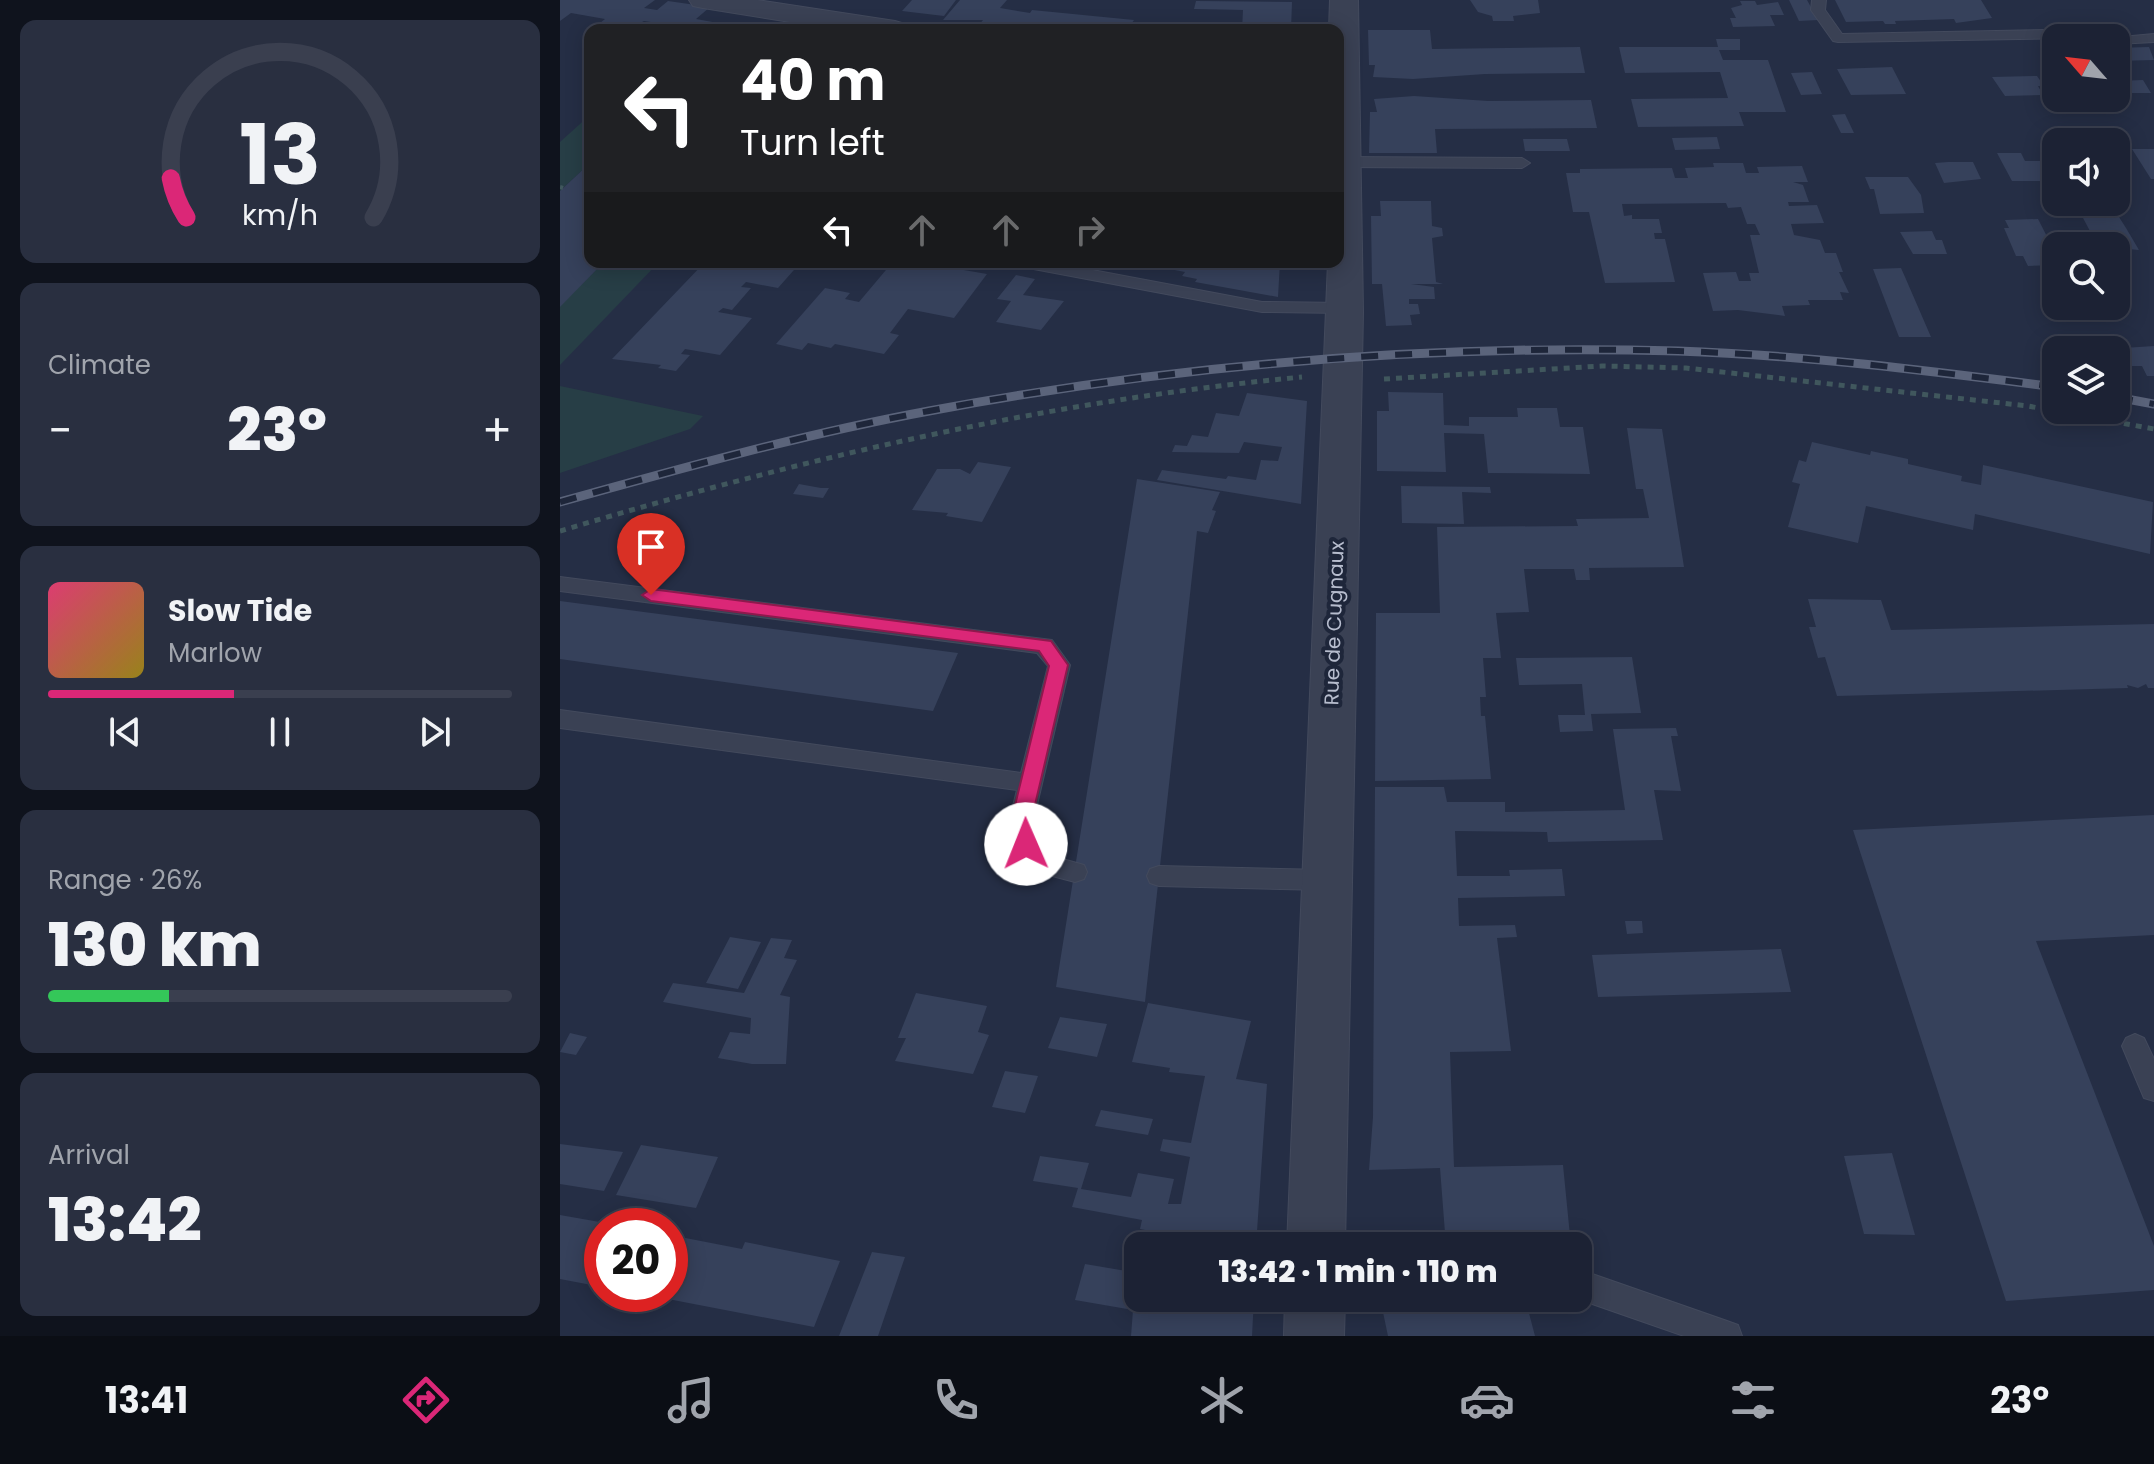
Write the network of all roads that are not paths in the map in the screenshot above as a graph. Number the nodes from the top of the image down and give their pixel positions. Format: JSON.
{"nodes":[{"id":1,"x":703,"y":0,"type":"edge"},
{"id":2,"x":1344,"y":0,"type":"edge"},
{"id":3,"x":1819,"y":0,"type":"edge"},
{"id":4,"x":857,"y":24,"type":"edge"},
{"id":5,"x":1343,"y":24,"type":"edge"},
{"id":6,"x":2042,"y":34,"type":"edge"},
{"id":7,"x":2154,"y":38,"type":"edge"},
{"id":8,"x":2130,"y":39,"type":"edge"},
{"id":9,"x":1344,"y":162,"type":"edge"},
{"id":10,"x":1522,"y":163,"type":"dead end"},
{"id":11,"x":1055,"y":268,"type":"edge"},
{"id":12,"x":1343,"y":268,"type":"edge"},
{"id":13,"x":1344,"y":308,"type":"junction"},
{"id":14,"x":560,"y":584,"type":"edge"},
{"id":15,"x":560,"y":719,"type":"edge"},
{"id":16,"x":1030,"y":783,"type":"junction"},
{"id":17,"x":1075,"y":872,"type":"dead end"},
{"id":18,"x":1159,"y":876,"type":"dead end"},
{"id":19,"x":1325,"y":880,"type":"junction"},
{"id":20,"x":2135,"y":1046,"type":"dead end"},
{"id":21,"x":2154,"y":1089,"type":"edge"},
{"id":22,"x":1316,"y":1232,"type":"edge"},
{"id":23,"x":1592,"y":1289,"type":"edge"},
{"id":24,"x":1315,"y":1312,"type":"edge"},
{"id":25,"x":1314,"y":1336,"type":"edge"},
{"id":26,"x":1727,"y":1336,"type":"edge"}],
"edges":[{"from":1,"to":4,"type":"street"},
{"from":2,"to":5,"type":"street","name":"Rue de Cugnaux"},
{"from":3,"to":6,"type":"lane"},
{"from":7,"to":8,"type":"lane"},
{"from":9,"to":10,"type":"lane"},
{"from":11,"to":13,"type":"lane"},
{"from":12,"to":13,"type":"street","name":"Rue de Cugnaux"},
{"from":13,"to":19,"type":"street","name":"Rue de Cugnaux"},
{"from":14,"to":16,"type":"lane"},
{"from":15,"to":16,"type":"lane"},
{"from":16,"to":17,"type":"lane"},
{"from":18,"to":19,"type":"lane"},
{"from":19,"to":22,"type":"street","name":"Rue de Cugnaux"},
{"from":20,"to":21,"type":"lane"},
{"from":23,"to":26,"type":"lane"},
{"from":24,"to":25,"type":"street"}]}
